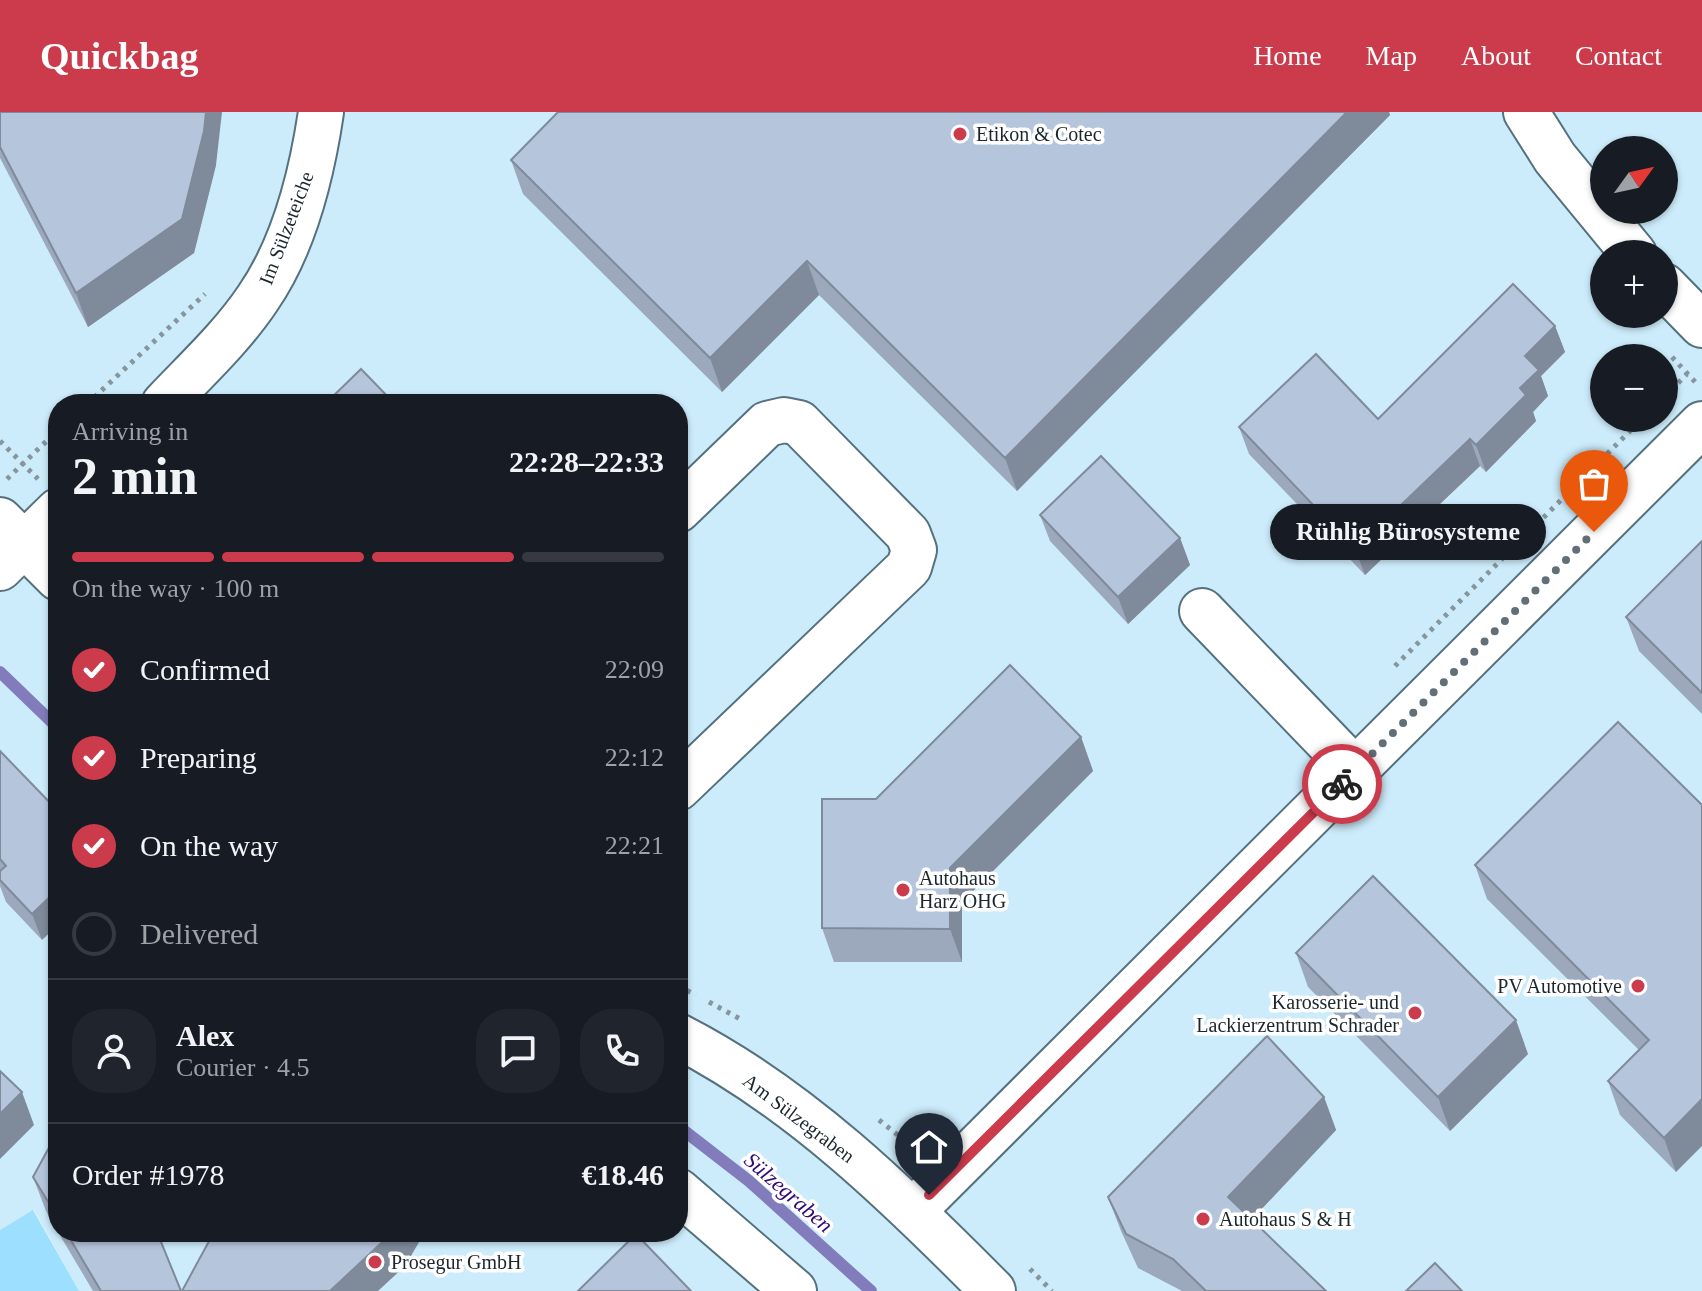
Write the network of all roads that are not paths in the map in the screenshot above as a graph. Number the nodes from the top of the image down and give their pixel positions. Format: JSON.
{"nodes":[{"id":1,"x":321,"y":112,"type":"edge"},
{"id":2,"x":1526,"y":112,"type":"edge"},
{"id":3,"x":1622,"y":240,"type":"edge"},
{"id":4,"x":1678,"y":300,"type":"edge"},
{"id":5,"x":1702,"y":325,"type":"edge"},
{"id":6,"x":173,"y":394,"type":"edge"},
{"id":7,"x":1702,"y":424,"type":"edge"},
{"id":8,"x":48,"y":497,"type":"edge"},
{"id":9,"x":688,"y":500,"type":"edge"},
{"id":10,"x":8,"y":545,"type":"edge"},
{"id":11,"x":48,"y":571,"type":"edge"},
{"id":12,"x":1202,"y":611,"type":"dead end"},
{"id":13,"x":1355,"y":770,"type":"junction"},
{"id":14,"x":688,"y":778,"type":"edge"},
{"id":15,"x":688,"y":1041,"type":"edge"},
{"id":16,"x":688,"y":1200,"type":"edge"},
{"id":17,"x":914,"y":1210,"type":"junction"},
{"id":18,"x":794,"y":1291,"type":"edge"},
{"id":19,"x":993,"y":1291,"type":"edge"}],
"edges":[{"from":1,"to":6,"type":"street","name":"Im Sülzeteiche"},
{"from":2,"to":3,"type":"street"},
{"from":4,"to":5,"type":"street"},
{"from":7,"to":13,"type":"street"},
{"from":8,"to":10,"type":"street"},
{"from":9,"to":14,"type":"street"},
{"from":10,"to":11,"type":"street"},
{"from":12,"to":13,"type":"street"},
{"from":13,"to":17,"type":"street"},
{"from":15,"to":17,"type":"street","name":"Am Sülzegraben"},
{"from":16,"to":18,"type":"street"},
{"from":17,"to":19,"type":"street","name":"Am Sülzegraben"}]}
